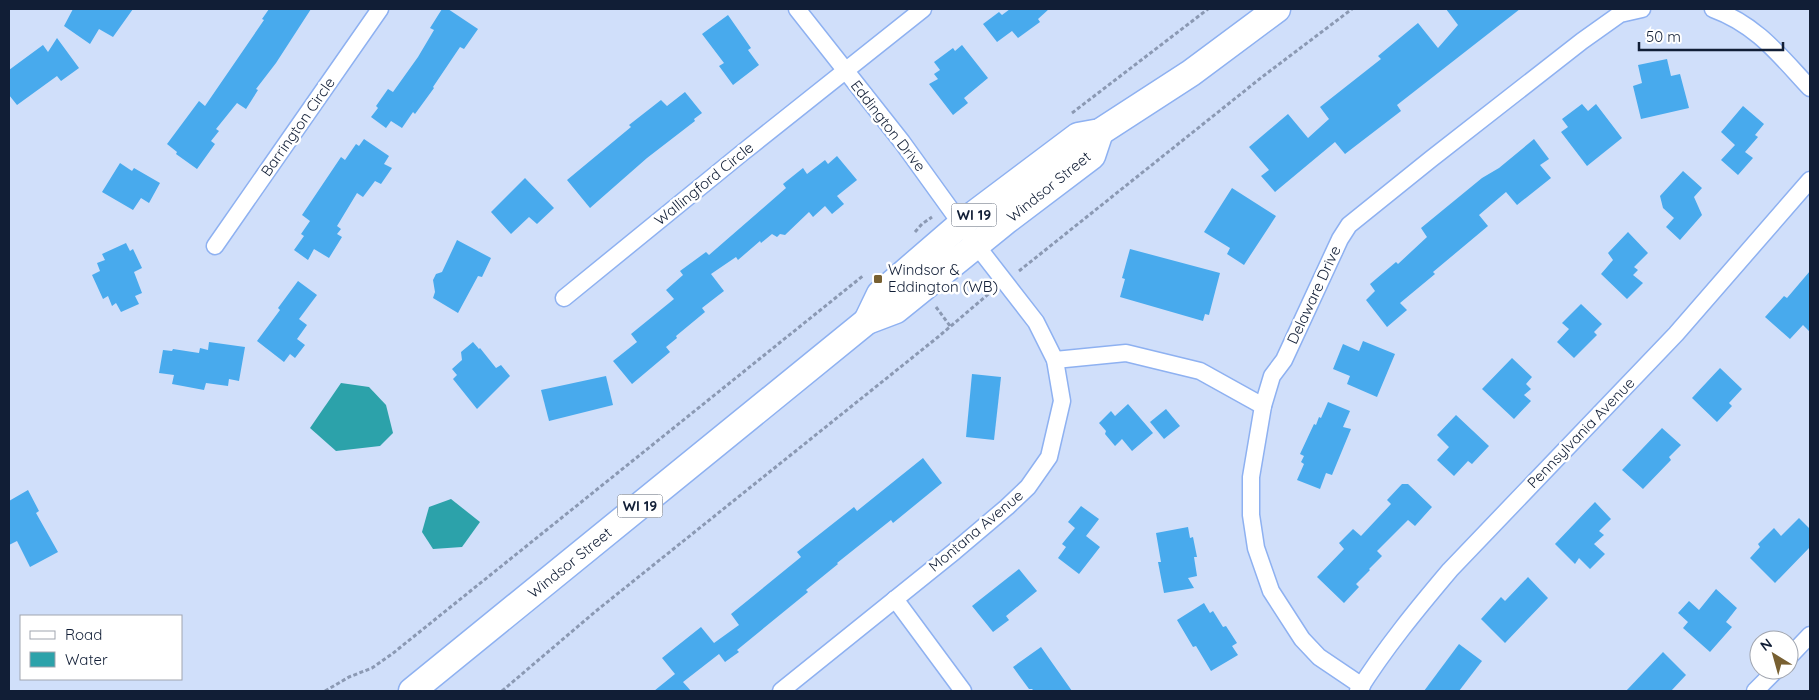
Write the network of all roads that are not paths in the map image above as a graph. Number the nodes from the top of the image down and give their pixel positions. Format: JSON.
{"nodes":[{"id":1,"x":380,"y":9,"type":"edge"},
{"id":2,"x":797,"y":9,"type":"edge"},
{"id":3,"x":923,"y":9,"type":"edge"},
{"id":4,"x":1276,"y":9,"type":"edge"},
{"id":5,"x":1642,"y":9,"type":"edge"},
{"id":6,"x":1713,"y":9,"type":"edge"},
{"id":7,"x":845,"y":70,"type":"junction"},
{"id":8,"x":1810,"y":88,"type":"edge"},
{"id":9,"x":1100,"y":132,"type":"junction"},
{"id":10,"x":1810,"y":180,"type":"edge"},
{"id":11,"x":955,"y":215,"type":"junction"},
{"id":12,"x":215,"y":246,"type":"dead end"},
{"id":13,"x":977,"y":246,"type":"junction"},
{"id":14,"x":564,"y":298,"type":"dead end"},
{"id":15,"x":867,"y":321,"type":"junction"},
{"id":16,"x":1055,"y":360,"type":"junction"},
{"id":17,"x":1263,"y":406,"type":"junction"},
{"id":18,"x":895,"y":599,"type":"junction"},
{"id":19,"x":1810,"y":635,"type":"edge"},
{"id":20,"x":1799,"y":647,"type":"edge"},
{"id":21,"x":1766,"y":680,"type":"edge"},
{"id":22,"x":1360,"y":688,"type":"edge"},
{"id":23,"x":412,"y":691,"type":"edge"},
{"id":24,"x":781,"y":691,"type":"edge"},
{"id":25,"x":963,"y":691,"type":"edge"},
{"id":26,"x":1756,"y":691,"type":"edge"}],
"edges":[{"from":1,"to":12,"type":"street","name":"Barrington Circle"},
{"from":2,"to":7,"type":"street","name":"Eddington Drive"},
{"from":3,"to":7,"type":"street","name":"Wallingford Circle"},
{"from":4,"to":9,"type":"main road","name":"Windsor Street","number":"WI 19"},
{"from":5,"to":17,"type":"street","name":"Delaware Drive"},
{"from":6,"to":8,"type":"street"},
{"from":7,"to":11,"type":"street","name":"Eddington Drive"},
{"from":7,"to":14,"type":"street","name":"Wallingford Circle"},
{"from":9,"to":11,"type":"main road","name":"Windsor Street","number":"WI 19"},
{"from":9,"to":13,"type":"main road","name":"Windsor Street","number":"WI 19"},
{"from":10,"to":22,"type":"street","name":"Pennsylvania Avenue"},
{"from":11,"to":13,"type":"street","name":"Eddington Drive"},
{"from":11,"to":15,"type":"main road","name":"Windsor Street","number":"WI 19"},
{"from":13,"to":15,"type":"main road","name":"Windsor Street","number":"WI 19"},
{"from":13,"to":16,"type":"street","name":"Montana Avenue"},
{"from":15,"to":23,"type":"main road","name":"Windsor Street","number":"WI 19"},
{"from":16,"to":17,"type":"street"},
{"from":16,"to":18,"type":"street","name":"Montana Avenue"},
{"from":17,"to":22,"type":"street","name":"Delaware Drive"},
{"from":18,"to":24,"type":"street","name":"Montana Avenue"},
{"from":18,"to":25,"type":"street"},
{"from":19,"to":20,"type":"street"},
{"from":21,"to":26,"type":"street"}]}
